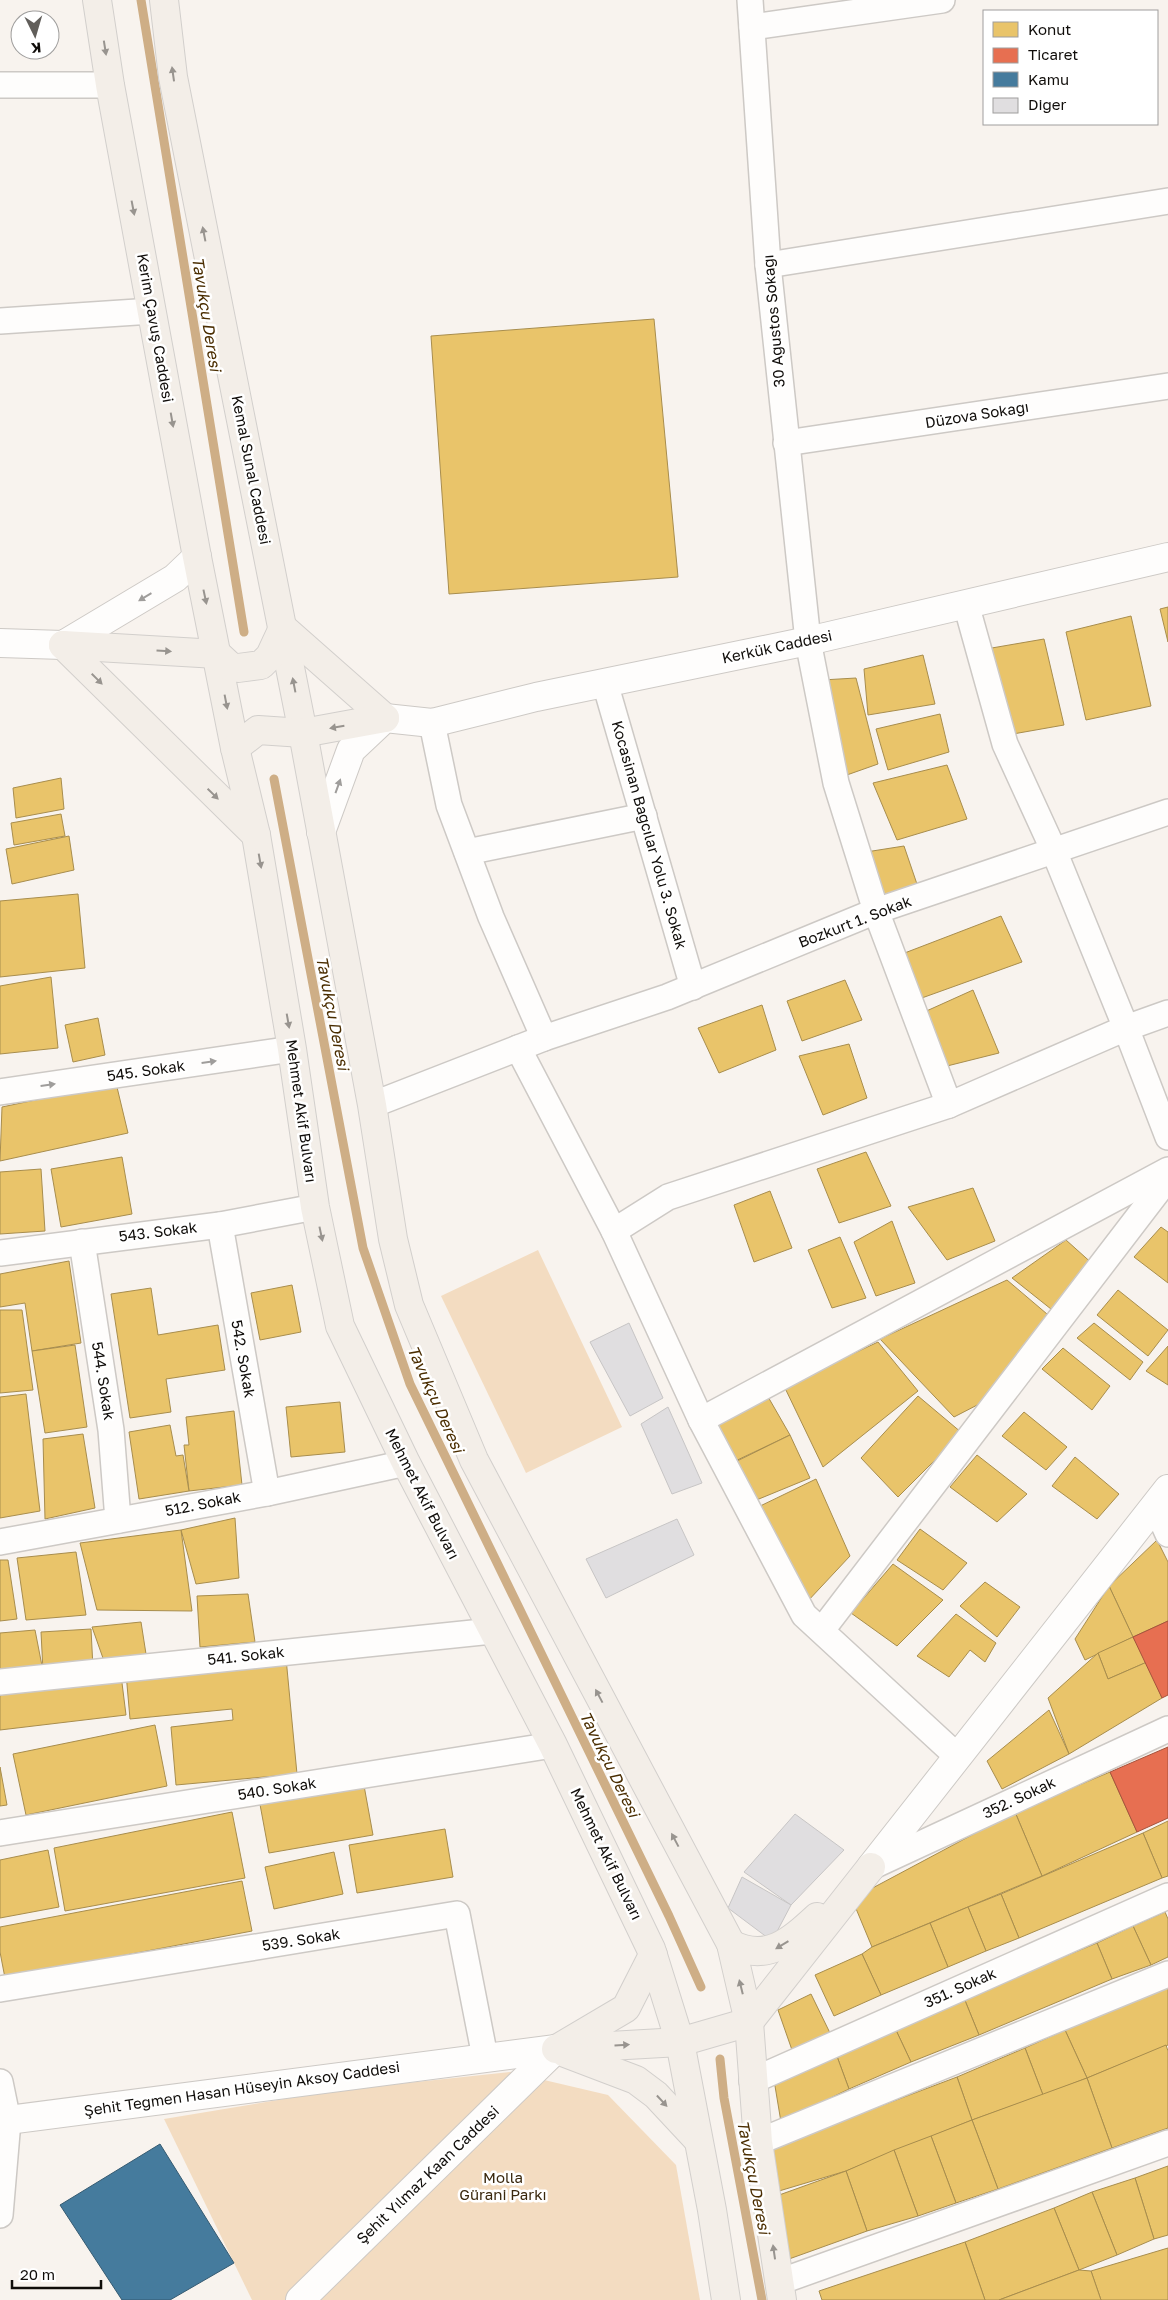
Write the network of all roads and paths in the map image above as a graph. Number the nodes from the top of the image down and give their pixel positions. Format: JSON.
{"nodes":[{"id":1,"x":97,"y":0,"type":"edge"},
{"id":2,"x":164,"y":0,"type":"edge"},
{"id":3,"x":750,"y":0,"type":"edge"},
{"id":4,"x":942,"y":0,"type":"edge"},
{"id":5,"x":752,"y":28,"type":"junction"},
{"id":6,"x":0,"y":85,"type":"edge"},
{"id":7,"x":110,"y":85,"type":"junction"},
{"id":8,"x":1168,"y":201,"type":"edge"},
{"id":9,"x":768,"y":265,"type":"junction"},
{"id":10,"x":152,"y":310,"type":"junction"},
{"id":11,"x":0,"y":321,"type":"edge"},
{"id":12,"x":1168,"y":386,"type":"edge"},
{"id":13,"x":786,"y":443,"type":"junction"},
{"id":14,"x":197,"y":556,"type":"junction"},
{"id":15,"x":1168,"y":557,"type":"edge"},
{"id":16,"x":966,"y":604,"type":"junction"},
{"id":17,"x":283,"y":628,"type":"junction"},
{"id":18,"x":808,"y":641,"type":"junction"},
{"id":19,"x":0,"y":643,"type":"edge"},
{"id":20,"x":63,"y":645,"type":"junction"},
{"id":21,"x":217,"y":654,"type":"junction"},
{"id":22,"x":605,"y":683,"type":"junction"},
{"id":23,"x":385,"y":718,"type":"junction"},
{"id":24,"x":432,"y":723,"type":"junction"},
{"id":25,"x":303,"y":733,"type":"junction"},
{"id":26,"x":235,"y":748,"type":"junction"},
{"id":27,"x":1168,"y":812,"type":"edge"},
{"id":28,"x":644,"y":816,"type":"junction"},
{"id":29,"x":321,"y":832,"type":"junction"},
{"id":30,"x":256,"y":835,"type":"junction"},
{"id":31,"x":1054,"y":851,"type":"junction"},
{"id":32,"x":466,"y":852,"type":"junction"},
{"id":33,"x":876,"y":911,"type":"junction"},
{"id":34,"x":693,"y":987,"type":"junction"},
{"id":35,"x":1168,"y":1014,"type":"edge"},
{"id":36,"x":1126,"y":1028,"type":"junction"},
{"id":37,"x":544,"y":1038,"type":"junction"},
{"id":38,"x":518,"y":1048,"type":"junction"},
{"id":39,"x":292,"y":1049,"type":"junction"},
{"id":40,"x":0,"y":1092,"type":"edge"},
{"id":41,"x":948,"y":1104,"type":"junction"},
{"id":42,"x":372,"y":1105,"type":"junction"},
{"id":43,"x":1168,"y":1137,"type":"edge"},
{"id":44,"x":1168,"y":1170,"type":"edge"},
{"id":45,"x":1168,"y":1178,"type":"edge"},
{"id":46,"x":315,"y":1207,"type":"junction"},
{"id":47,"x":220,"y":1225,"type":"junction"},
{"id":48,"x":614,"y":1231,"type":"junction"},
{"id":49,"x":82,"y":1242,"type":"junction"},
{"id":50,"x":0,"y":1253,"type":"edge"},
{"id":51,"x":700,"y":1420,"type":"junction"},
{"id":52,"x":406,"y":1463,"type":"junction"},
{"id":53,"x":267,"y":1492,"type":"junction"},
{"id":54,"x":1162,"y":1497,"type":"edge"},
{"id":55,"x":118,"y":1520,"type":"junction"},
{"id":56,"x":1168,"y":1534,"type":"edge"},
{"id":57,"x":0,"y":1542,"type":"edge"},
{"id":58,"x":822,"y":1630,"type":"junction"},
{"id":59,"x":492,"y":1631,"type":"junction"},
{"id":60,"x":0,"y":1682,"type":"edge"},
{"id":61,"x":1168,"y":1729,"type":"edge"},
{"id":62,"x":553,"y":1745,"type":"junction"},
{"id":63,"x":958,"y":1757,"type":"junction"},
{"id":64,"x":0,"y":1832,"type":"edge"},
{"id":65,"x":871,"y":1867,"type":"junction"},
{"id":66,"x":1168,"y":1896,"type":"edge"},
{"id":67,"x":731,"y":1944,"type":"junction"},
{"id":68,"x":653,"y":1956,"type":"junction"},
{"id":69,"x":1168,"y":1974,"type":"edge"},
{"id":70,"x":0,"y":1989,"type":"edge"},
{"id":71,"x":750,"y":2022,"type":"junction"},
{"id":72,"x":680,"y":2042,"type":"junction"},
{"id":73,"x":556,"y":2049,"type":"junction"},
{"id":74,"x":485,"y":2057,"type":"junction"},
{"id":75,"x":752,"y":2081,"type":"junction"},
{"id":76,"x":0,"y":2082,"type":"edge"},
{"id":77,"x":4,"y":2121,"type":"edge"},
{"id":78,"x":698,"y":2140,"type":"junction"},
{"id":79,"x":758,"y":2142,"type":"junction"},
{"id":80,"x":1168,"y":2143,"type":"edge"},
{"id":81,"x":0,"y":2215,"type":"edge"},
{"id":82,"x":780,"y":2291,"type":"edge"},
{"id":83,"x":300,"y":2300,"type":"edge"},
{"id":84,"x":726,"y":2300,"type":"edge"}],
"edges":[{"from":1,"to":7,"type":"main road","name":"Kerim Çavuş Caddesi","one_way":true},
{"from":17,"to":2,"type":"main road","name":"Kemal Sunal Caddesi","one_way":true},
{"from":3,"to":5,"type":"street","name":"30 Ağustos Sokağı"},
{"from":4,"to":5,"type":"street"},
{"from":5,"to":9,"type":"street","name":"30 Ağustos Sokağı"},
{"from":6,"to":7,"type":"street"},
{"from":7,"to":10,"type":"main road","name":"Kerim Çavuş Caddesi","one_way":true},
{"from":8,"to":9,"type":"street"},
{"from":9,"to":13,"type":"street","name":"30 Ağustos Sokağı"},
{"from":10,"to":11,"type":"street"},
{"from":10,"to":14,"type":"main road","name":"Kerim Çavuş Caddesi","one_way":true},
{"from":12,"to":13,"type":"street","name":"Düzova Sokağı"},
{"from":13,"to":18,"type":"street","name":"30 Ağustos Sokağı"},
{"from":14,"to":20,"type":"street","one_way":true},
{"from":14,"to":21,"type":"main road","name":"Kerim Çavuş Caddesi","one_way":true},
{"from":15,"to":16,"type":"street","name":"Kerkük Caddesi"},
{"from":16,"to":18,"type":"street","name":"Kerkük Caddesi"},
{"from":16,"to":31,"type":"street"},
{"from":17,"to":21,"type":"main road"},
{"from":17,"to":23,"type":"main road"},
{"from":25,"to":17,"type":"main road","name":"Kemal Sunal Caddesi","one_way":true},
{"from":18,"to":22,"type":"street","name":"Kerkük Caddesi"},
{"from":18,"to":33,"type":"street","name":"30 Ağustos Sokağı"},
{"from":19,"to":20,"type":"street"},
{"from":20,"to":21,"type":"main road","one_way":true},
{"from":20,"to":30,"type":"main road","one_way":true},
{"from":21,"to":26,"type":"main road","name":"Mehmet Akif Bulvarı","one_way":true},
{"from":22,"to":24,"type":"street","name":"Kerkük Caddesi"},
{"from":22,"to":28,"type":"street","name":"Kocasinan Bağcılar Yolu 3. Sokak"},
{"from":23,"to":24,"type":"street","name":"Kerkük Caddesi"},
{"from":23,"to":25,"type":"main road","one_way":true},
{"from":29,"to":23,"type":"street","one_way":true},
{"from":24,"to":32,"type":"street"},
{"from":25,"to":26,"type":"main road"},
{"from":25,"to":29,"type":"main road"},
{"from":26,"to":30,"type":"main road","name":"Mehmet Akif Bulvarı"},
{"from":27,"to":31,"type":"street","name":"Bozkurt 1. Sokak"},
{"from":28,"to":32,"type":"street"},
{"from":28,"to":34,"type":"street","name":"Kocasinan Bağcılar Yolu 3. Sokak"},
{"from":29,"to":42,"type":"main road"},
{"from":30,"to":39,"type":"main road","name":"Mehmet Akif Bulvarı","one_way":true},
{"from":31,"to":33,"type":"street","name":"Bozkurt 1. Sokak"},
{"from":31,"to":36,"type":"street"},
{"from":32,"to":37,"type":"street"},
{"from":33,"to":34,"type":"street","name":"Bozkurt 1. Sokak"},
{"from":33,"to":41,"type":"street","name":"30 Ağustos Sokağı"},
{"from":34,"to":37,"type":"street","name":"Bozkurt 1. Sokak"},
{"from":35,"to":36,"type":"street"},
{"from":36,"to":41,"type":"street"},
{"from":36,"to":43,"type":"street"},
{"from":37,"to":38,"type":"street","name":"Bozkurt 1. Sokak"},
{"from":38,"to":42,"type":"street","name":"Bozkurt 1. Sokak"},
{"from":38,"to":48,"type":"street"},
{"from":40,"to":39,"type":"street","name":"545. Sokak","one_way":true},
{"from":39,"to":46,"type":"main road","name":"Mehmet Akif Bulvarı"},
{"from":41,"to":48,"type":"street"},
{"from":67,"to":42,"type":"main road","one_way":true},
{"from":44,"to":51,"type":"street"},
{"from":45,"to":58,"type":"street"},
{"from":46,"to":47,"type":"street","name":"543. Sokak"},
{"from":46,"to":52,"type":"main road","name":"Mehmet Akif Bulvarı","one_way":true},
{"from":47,"to":49,"type":"street","name":"543. Sokak"},
{"from":47,"to":53,"type":"street","name":"542. Sokak"},
{"from":48,"to":51,"type":"street"},
{"from":49,"to":50,"type":"street","name":"543. Sokak"},
{"from":49,"to":55,"type":"street","name":"544. Sokak"},
{"from":51,"to":58,"type":"street"},
{"from":52,"to":53,"type":"street","name":"512. Sokak"},
{"from":52,"to":59,"type":"main road","name":"Mehmet Akif Bulvarı"},
{"from":53,"to":55,"type":"street","name":"512. Sokak"},
{"from":54,"to":56,"type":"street"},
{"from":54,"to":63,"type":"street"},
{"from":55,"to":57,"type":"street","name":"512. Sokak"},
{"from":58,"to":63,"type":"street"},
{"from":59,"to":60,"type":"street","name":"541. Sokak"},
{"from":59,"to":62,"type":"main road","name":"Mehmet Akif Bulvarı"},
{"from":61,"to":65,"type":"street","name":"352. Sokak"},
{"from":62,"to":64,"type":"street","name":"540. Sokak"},
{"from":62,"to":68,"type":"main road","name":"Mehmet Akif Bulvarı"},
{"from":63,"to":65,"type":"street"},
{"from":65,"to":67,"type":"main road","one_way":true},
{"from":65,"to":71,"type":"main road"},
{"from":66,"to":75,"type":"street","name":"351. Sokak"},
{"from":71,"to":67,"type":"main road","one_way":true},
{"from":68,"to":72,"type":"main road","name":"Mehmet Akif Bulvarı"},
{"from":68,"to":73,"type":"main road"},
{"from":69,"to":79,"type":"street"},
{"from":70,"to":74,"type":"street","name":"539. Sokak"},
{"from":71,"to":72,"type":"main road"},
{"from":71,"to":75,"type":"main road"},
{"from":73,"to":72,"type":"main road","one_way":true},
{"from":72,"to":78,"type":"main road","name":"Mehmet Akif Bulvarı"},
{"from":73,"to":74,"type":"street","name":"Şehit Teğmen Hasan Hüseyin Aksoy Caddesi"},
{"from":73,"to":78,"type":"main road","one_way":true},
{"from":73,"to":83,"type":"street","name":"Şehit Yılmaz Kaan Caddesi"},
{"from":74,"to":77,"type":"street","name":"Şehit Teğmen Hasan Hüseyin Aksoy Caddesi"},
{"from":75,"to":79,"type":"main road"},
{"from":76,"to":77,"type":"street"},
{"from":77,"to":81,"type":"street"},
{"from":78,"to":84,"type":"main road","name":"Mehmet Akif Bulvarı"},
{"from":82,"to":79,"type":"main road","one_way":true},
{"from":80,"to":82,"type":"street"}]}
